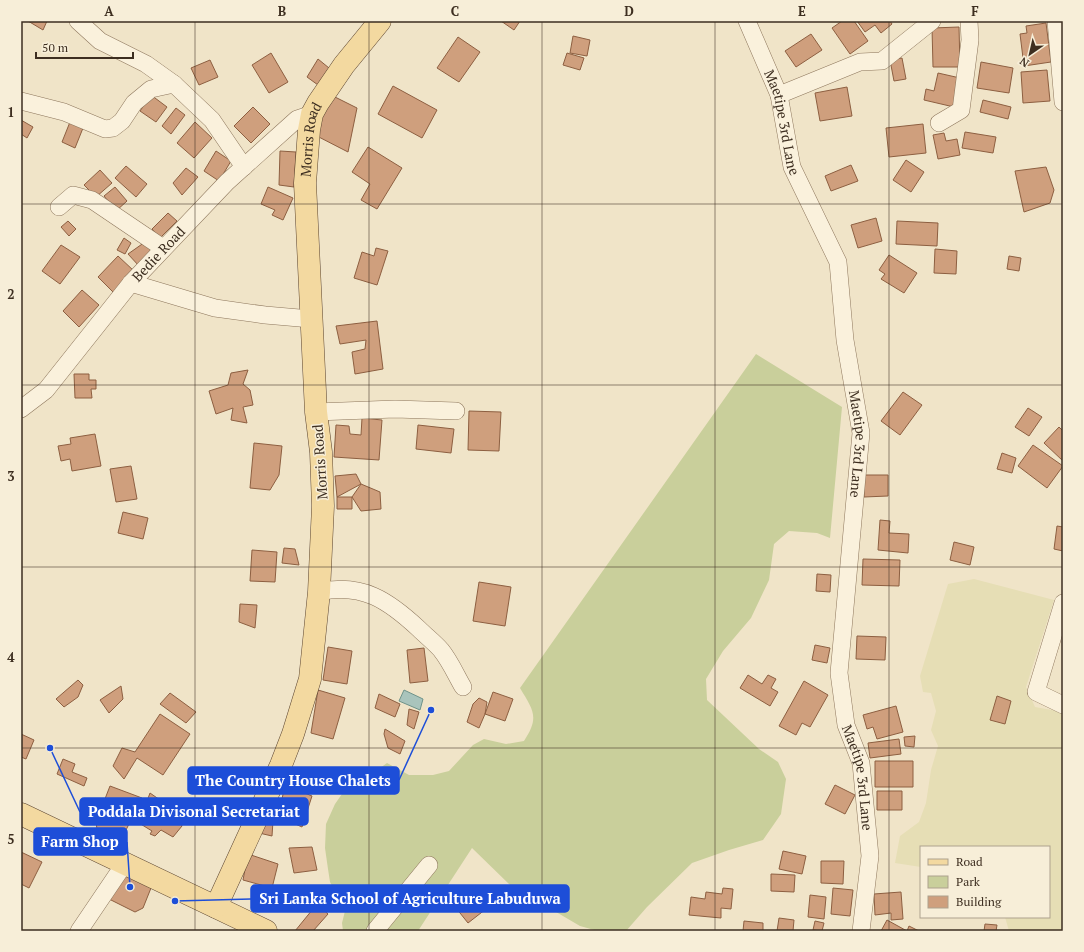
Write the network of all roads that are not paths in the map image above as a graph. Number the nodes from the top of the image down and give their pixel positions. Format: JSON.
{"nodes":[{"id":1,"x":78,"y":21,"type":"edge"},
{"id":2,"x":380,"y":21,"type":"edge"},
{"id":3,"x":747,"y":21,"type":"edge"},
{"id":4,"x":932,"y":21,"type":"edge"},
{"id":5,"x":969,"y":21,"type":"edge"},
{"id":6,"x":1056,"y":21,"type":"edge"},
{"id":7,"x":174,"y":84,"type":"junction"},
{"id":8,"x":778,"y":95,"type":"junction"},
{"id":9,"x":21,"y":101,"type":"edge"},
{"id":10,"x":1063,"y":102,"type":"edge"},
{"id":11,"x":312,"y":114,"type":"junction"},
{"id":12,"x":939,"y":123,"type":"dead end"},
{"id":13,"x":244,"y":167,"type":"junction"},
{"id":14,"x":59,"y":207,"type":"dead end"},
{"id":15,"x":163,"y":248,"type":"junction"},
{"id":16,"x":131,"y":283,"type":"junction"},
{"id":17,"x":311,"y":318,"type":"junction"},
{"id":18,"x":21,"y":409,"type":"edge"},
{"id":19,"x":456,"y":411,"type":"dead end"},
{"id":20,"x":316,"y":412,"type":"junction"},
{"id":21,"x":319,"y":592,"type":"junction"},
{"id":22,"x":1063,"y":603,"type":"edge"},
{"id":23,"x":463,"y":687,"type":"dead end"},
{"id":24,"x":1063,"y":705,"type":"edge"},
{"id":25,"x":21,"y":814,"type":"edge"},
{"id":26,"x":125,"y":863,"type":"junction"},
{"id":27,"x":429,"y":865,"type":"dead end"},
{"id":28,"x":216,"y":907,"type":"junction"},
{"id":29,"x":79,"y":931,"type":"edge"},
{"id":30,"x":266,"y":931,"type":"edge"},
{"id":31,"x":375,"y":931,"type":"edge"},
{"id":32,"x":861,"y":931,"type":"edge"}],
"edges":[{"from":1,"to":7,"type":"street"},
{"from":2,"to":11,"type":"main road","name":"Morris Road"},
{"from":3,"to":8,"type":"street","name":"Maetipe 3rd Lane"},
{"from":4,"to":8,"type":"street"},
{"from":5,"to":12,"type":"street"},
{"from":6,"to":10,"type":"street"},
{"from":7,"to":9,"type":"street"},
{"from":7,"to":13,"type":"street"},
{"from":8,"to":32,"type":"street","name":"Maetipe 3rd Lane"},
{"from":11,"to":13,"type":"street","name":"Bedie Road"},
{"from":11,"to":17,"type":"main road","name":"Morris Road"},
{"from":13,"to":15,"type":"street","name":"Bedie Road"},
{"from":14,"to":15,"type":"street"},
{"from":15,"to":16,"type":"street","name":"Bedie Road"},
{"from":16,"to":17,"type":"street"},
{"from":16,"to":18,"type":"street","name":"Bedie Road"},
{"from":17,"to":20,"type":"main road","name":"Morris Road"},
{"from":19,"to":20,"type":"street"},
{"from":20,"to":21,"type":"main road","name":"Morris Road"},
{"from":21,"to":23,"type":"street"},
{"from":21,"to":28,"type":"main road","name":"Morris Road"},
{"from":22,"to":24,"type":"street"},
{"from":25,"to":26,"type":"main road"},
{"from":26,"to":28,"type":"main road"},
{"from":26,"to":29,"type":"street"},
{"from":27,"to":31,"type":"street"},
{"from":28,"to":30,"type":"main road"}]}
